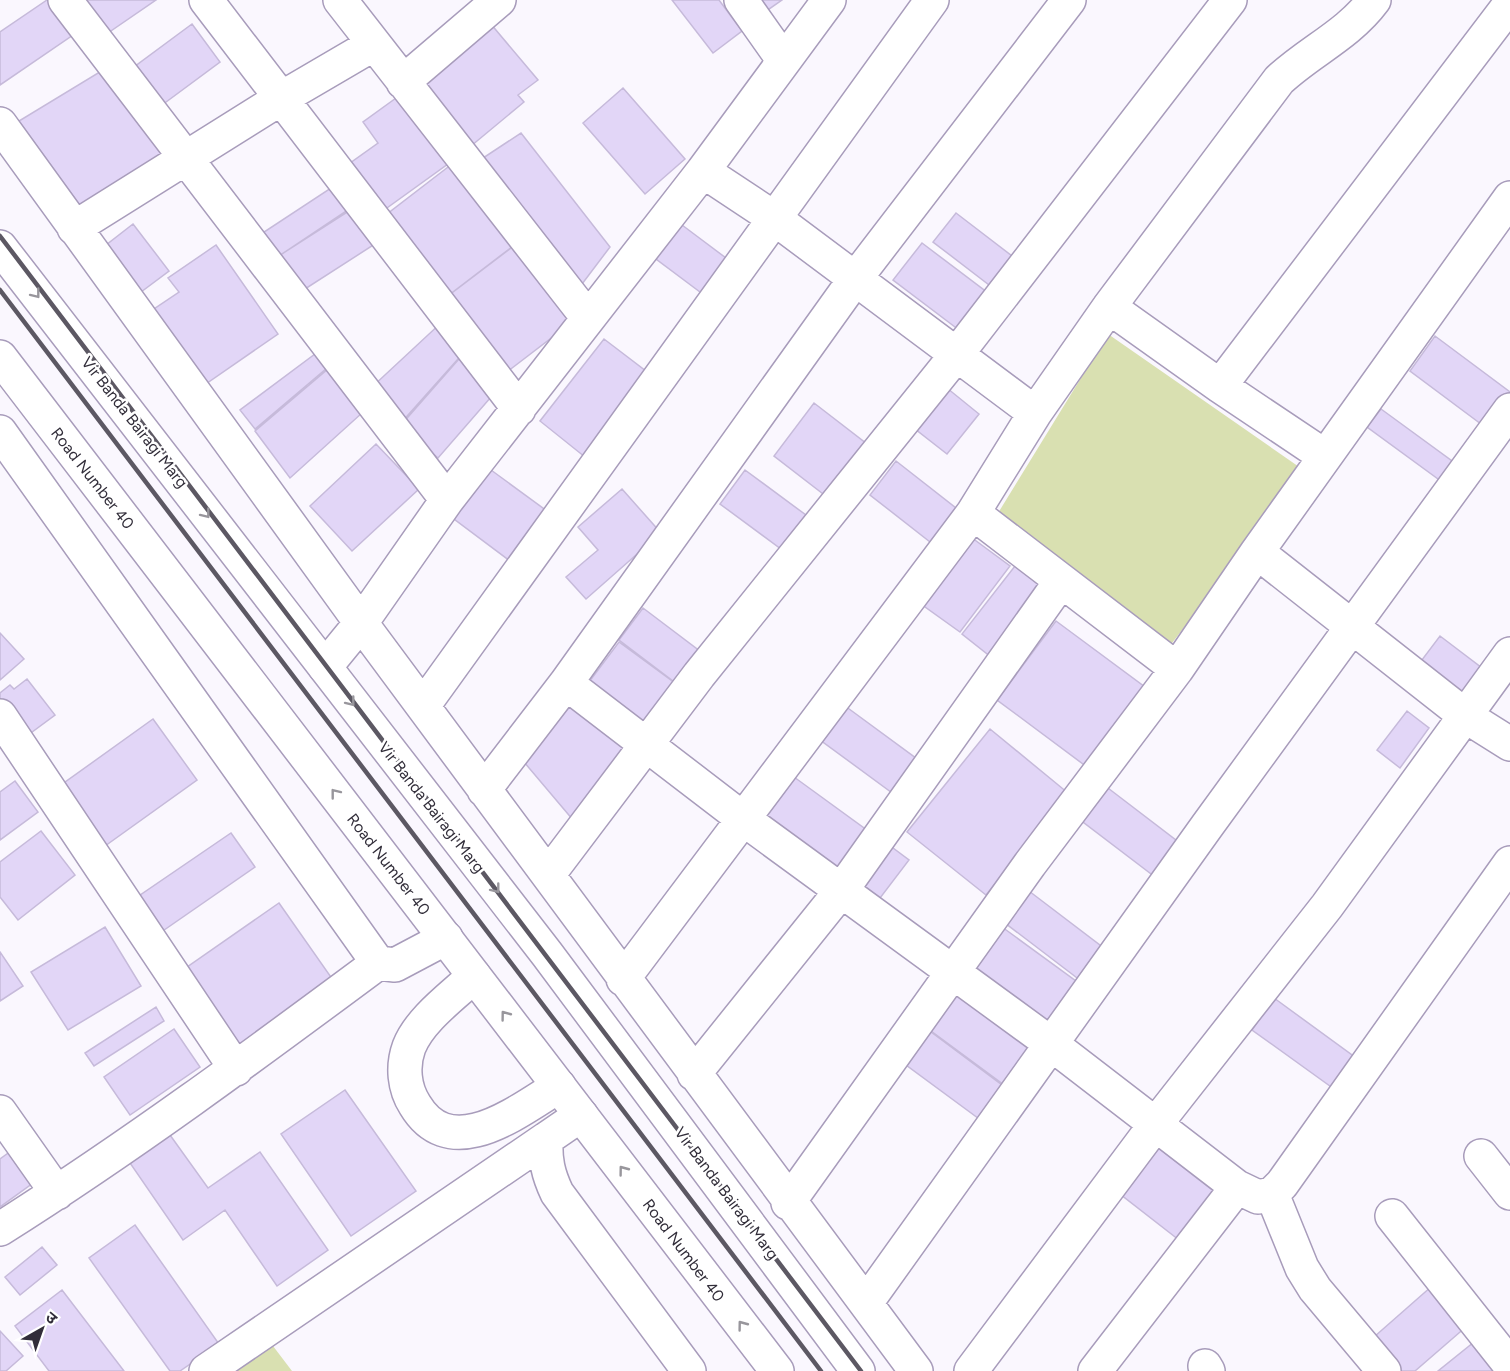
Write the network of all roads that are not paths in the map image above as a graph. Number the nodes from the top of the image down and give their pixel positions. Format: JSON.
{"nodes":[{"id":1,"x":65,"y":0,"type":"edge"},
{"id":2,"x":206,"y":0,"type":"edge"},
{"id":3,"x":340,"y":0,"type":"edge"},
{"id":4,"x":500,"y":0,"type":"edge"},
{"id":5,"x":741,"y":0,"type":"edge"},
{"id":6,"x":829,"y":0,"type":"edge"},
{"id":7,"x":932,"y":0,"type":"edge"},
{"id":8,"x":1069,"y":0,"type":"edge"},
{"id":9,"x":1230,"y":0,"type":"edge"},
{"id":10,"x":1374,"y":0,"type":"edge"},
{"id":11,"x":1510,"y":4,"type":"edge"},
{"id":12,"x":374,"y":44,"type":"junction"},
{"id":13,"x":784,"y":61,"type":"junction"},
{"id":14,"x":403,"y":82,"type":"junction"},
{"id":15,"x":280,"y":99,"type":"junction"},
{"id":16,"x":0,"y":124,"type":"edge"},
{"id":17,"x":185,"y":160,"type":"junction"},
{"id":18,"x":704,"y":171,"type":"junction"},
{"id":19,"x":1510,"y":198,"type":"edge"},
{"id":20,"x":774,"y":218,"type":"junction"},
{"id":21,"x":74,"y":228,"type":"junction"},
{"id":22,"x":0,"y":247,"type":"edge"},
{"id":23,"x":855,"y":279,"type":"junction"},
{"id":24,"x":1109,"y":307,"type":"junction"},
{"id":25,"x":588,"y":318,"type":"junction"},
{"id":26,"x":957,"y":354,"type":"junction"},
{"id":27,"x":0,"y":357,"type":"edge"},
{"id":28,"x":1220,"y":386,"type":"junction"},
{"id":29,"x":519,"y":410,"type":"junction"},
{"id":30,"x":1510,"y":410,"type":"edge"},
{"id":31,"x":1035,"y":413,"type":"junction"},
{"id":32,"x":0,"y":432,"type":"edge"},
{"id":33,"x":1323,"y":455,"type":"junction"},
{"id":34,"x":447,"y":500,"type":"junction"},
{"id":35,"x":973,"y":513,"type":"junction"},
{"id":36,"x":1257,"y":552,"type":"junction"},
{"id":37,"x":1061,"y":581,"type":"junction"},
{"id":38,"x":361,"y":623,"type":"junction"},
{"id":39,"x":1353,"y":629,"type":"junction"},
{"id":40,"x":1510,"y":654,"type":"edge"},
{"id":41,"x":325,"y":668,"type":"junction"},
{"id":42,"x":1177,"y":669,"type":"junction"},
{"id":43,"x":566,"y":682,"type":"junction"},
{"id":44,"x":423,"y":706,"type":"junction"},
{"id":45,"x":0,"y":716,"type":"edge"},
{"id":46,"x":1467,"y":717,"type":"junction"},
{"id":47,"x":647,"y":743,"type":"junction"},
{"id":48,"x":1510,"y":744,"type":"edge"},
{"id":49,"x":484,"y":790,"type":"junction"},
{"id":50,"x":742,"y":818,"type":"junction"},
{"id":51,"x":1510,"y":863,"type":"edge"},
{"id":52,"x":548,"y":875,"type":"junction"},
{"id":53,"x":841,"y":891,"type":"junction"},
{"id":54,"x":446,"y":939,"type":"junction"},
{"id":55,"x":378,"y":963,"type":"junction"},
{"id":56,"x":953,"y":974,"type":"junction"},
{"id":57,"x":474,"y":976,"type":"junction"},
{"id":58,"x":623,"y":979,"type":"junction"},
{"id":59,"x":1050,"y":1043,"type":"junction"},
{"id":60,"x":236,"y":1069,"type":"junction"},
{"id":61,"x":694,"y":1074,"type":"junction"},
{"id":62,"x":559,"y":1086,"type":"junction"},
{"id":63,"x":0,"y":1112,"type":"edge"},
{"id":64,"x":581,"y":1114,"type":"junction"},
{"id":65,"x":1155,"y":1125,"type":"junction"},
{"id":66,"x":546,"y":1139,"type":"junction"},
{"id":67,"x":1480,"y":1156,"type":"dead end"},
{"id":68,"x":1237,"y":1187,"type":"junction"},
{"id":69,"x":57,"y":1193,"type":"junction"},
{"id":70,"x":1510,"y":1193,"type":"edge"},
{"id":71,"x":1272,"y":1194,"type":"junction"},
{"id":72,"x":788,"y":1203,"type":"junction"},
{"id":73,"x":1392,"y":1216,"type":"dead end"},
{"id":74,"x":0,"y":1229,"type":"edge"},
{"id":75,"x":866,"y":1303,"type":"junction"},
{"id":76,"x":1510,"y":1365,"type":"edge"},
{"id":77,"x":206,"y":1371,"type":"edge"},
{"id":78,"x":689,"y":1371,"type":"edge"},
{"id":79,"x":777,"y":1371,"type":"edge"},
{"id":80,"x":858,"y":1371,"type":"edge"},
{"id":81,"x":916,"y":1371,"type":"edge"},
{"id":82,"x":971,"y":1371,"type":"edge"},
{"id":83,"x":1095,"y":1371,"type":"edge"},
{"id":84,"x":1384,"y":1371,"type":"edge"}],
"edges":[{"from":1,"to":17,"type":"street"},
{"from":2,"to":15,"type":"street"},
{"from":3,"to":12,"type":"street"},
{"from":4,"to":14,"type":"street"},
{"from":5,"to":13,"type":"street"},
{"from":6,"to":13,"type":"street"},
{"from":7,"to":20,"type":"street"},
{"from":8,"to":23,"type":"street"},
{"from":9,"to":26,"type":"street"},
{"from":10,"to":24,"type":"street"},
{"from":11,"to":28,"type":"street"},
{"from":12,"to":14,"type":"street"},
{"from":12,"to":15,"type":"street"},
{"from":13,"to":18,"type":"street"},
{"from":14,"to":25,"type":"street"},
{"from":15,"to":17,"type":"street"},
{"from":15,"to":29,"type":"street"},
{"from":16,"to":21,"type":"street"},
{"from":17,"to":21,"type":"street"},
{"from":17,"to":34,"type":"street"},
{"from":18,"to":20,"type":"street"},
{"from":18,"to":25,"type":"street"},
{"from":19,"to":33,"type":"street"},
{"from":20,"to":23,"type":"street"},
{"from":20,"to":44,"type":"street"},
{"from":21,"to":38,"type":"street"},
{"from":22,"to":41,"type":"street","name":"Vir Banda Bairagi Marg","one_way":true},
{"from":23,"to":26,"type":"street"},
{"from":23,"to":43,"type":"street"},
{"from":24,"to":28,"type":"street"},
{"from":24,"to":31,"type":"street"},
{"from":25,"to":29,"type":"street"},
{"from":26,"to":31,"type":"street"},
{"from":26,"to":47,"type":"street"},
{"from":54,"to":27,"type":"street","name":"Road Number 40","one_way":true},
{"from":28,"to":33,"type":"street"},
{"from":29,"to":34,"type":"street"},
{"from":30,"to":39,"type":"street"},
{"from":31,"to":35,"type":"street"},
{"from":32,"to":55,"type":"street"},
{"from":33,"to":36,"type":"street"},
{"from":34,"to":38,"type":"street"},
{"from":35,"to":37,"type":"street"},
{"from":35,"to":50,"type":"street"},
{"from":36,"to":39,"type":"street"},
{"from":36,"to":42,"type":"street"},
{"from":37,"to":42,"type":"street"},
{"from":37,"to":53,"type":"street"},
{"from":38,"to":41,"type":"street"},
{"from":38,"to":44,"type":"street"},
{"from":39,"to":46,"type":"street"},
{"from":39,"to":59,"type":"street"},
{"from":40,"to":46,"type":"street"},
{"from":41,"to":80,"type":"street","name":"Vir Banda Bairagi Marg","one_way":true},
{"from":42,"to":56,"type":"street"},
{"from":43,"to":47,"type":"street"},
{"from":43,"to":49,"type":"street"},
{"from":44,"to":49,"type":"street"},
{"from":45,"to":60,"type":"street"},
{"from":46,"to":48,"type":"street"},
{"from":46,"to":65,"type":"street"},
{"from":47,"to":50,"type":"street"},
{"from":47,"to":52,"type":"street"},
{"from":49,"to":52,"type":"street"},
{"from":50,"to":53,"type":"street"},
{"from":50,"to":58,"type":"street"},
{"from":51,"to":71,"type":"street"},
{"from":52,"to":58,"type":"street"},
{"from":53,"to":56,"type":"street"},
{"from":53,"to":61,"type":"street"},
{"from":54,"to":55,"type":"street"},
{"from":54,"to":57,"type":"street","name":"Road Number 40"},
{"from":55,"to":60,"type":"street"},
{"from":56,"to":59,"type":"street"},
{"from":56,"to":72,"type":"street"},
{"from":62,"to":57,"type":"street","name":"Road Number 40","one_way":true},
{"from":57,"to":62,"type":"street"},
{"from":58,"to":61,"type":"street"},
{"from":59,"to":65,"type":"street"},
{"from":59,"to":75,"type":"street"},
{"from":60,"to":69,"type":"street"},
{"from":61,"to":72,"type":"street"},
{"from":62,"to":64,"type":"street","name":"Road Number 40"},
{"from":63,"to":69,"type":"street"},
{"from":64,"to":66,"type":"street"},
{"from":79,"to":64,"type":"street","name":"Road Number 40","one_way":true},
{"from":65,"to":68,"type":"street"},
{"from":65,"to":82,"type":"street"},
{"from":66,"to":77,"type":"street"},
{"from":66,"to":78,"type":"street"},
{"from":67,"to":70,"type":"street"},
{"from":68,"to":71,"type":"street"},
{"from":68,"to":83,"type":"street"},
{"from":69,"to":74,"type":"street"},
{"from":71,"to":84,"type":"street"},
{"from":72,"to":75,"type":"street"},
{"from":73,"to":76,"type":"street"},
{"from":75,"to":81,"type":"street"}]}
